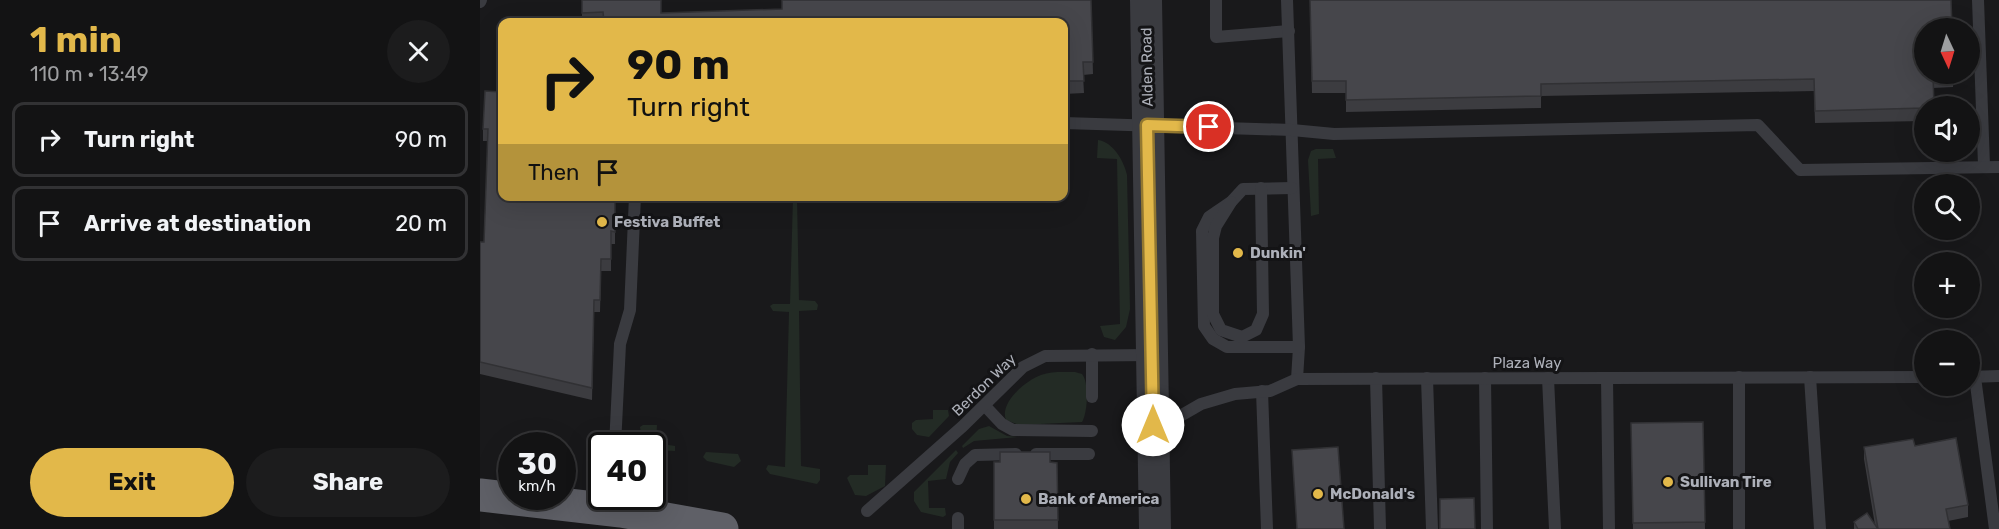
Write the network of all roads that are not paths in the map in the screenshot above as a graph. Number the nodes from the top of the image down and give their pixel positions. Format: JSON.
{"nodes":[{"id":1,"x":1146,"y":0,"type":"edge"},
{"id":2,"x":1216,"y":0,"type":"edge"},
{"id":3,"x":1287,"y":0,"type":"edge"},
{"id":4,"x":1978,"y":0,"type":"edge"},
{"id":5,"x":1289,"y":31,"type":"junction"},
{"id":6,"x":1068,"y":123,"type":"edge"},
{"id":7,"x":1147,"y":125,"type":"junction"},
{"id":8,"x":1292,"y":130,"type":"junction"},
{"id":9,"x":1984,"y":165,"type":"junction"},
{"id":10,"x":1999,"y":167,"type":"edge"},
{"id":11,"x":1261,"y":188,"type":"junction"},
{"id":12,"x":1292,"y":188,"type":"junction"},
{"id":13,"x":635,"y":201,"type":"edge"},
{"id":14,"x":1232,"y":202,"type":"junction"},
{"id":15,"x":1299,"y":347,"type":"junction"},
{"id":16,"x":1092,"y":354,"type":"junction"},
{"id":17,"x":1153,"y":355,"type":"junction"},
{"id":18,"x":1999,"y":376,"type":"edge"},
{"id":19,"x":1738,"y":377,"type":"junction"},
{"id":20,"x":1810,"y":377,"type":"junction"},
{"id":21,"x":1914,"y":377,"type":"edge"},
{"id":22,"x":1980,"y":377,"type":"edge"},
{"id":23,"x":1376,"y":378,"type":"junction"},
{"id":24,"x":1427,"y":378,"type":"junction"},
{"id":25,"x":1485,"y":378,"type":"junction"},
{"id":26,"x":1548,"y":378,"type":"junction"},
{"id":27,"x":1607,"y":378,"type":"junction"},
{"id":28,"x":1297,"y":379,"type":"junction"},
{"id":29,"x":1262,"y":391,"type":"junction"},
{"id":30,"x":1975,"y":396,"type":"edge"},
{"id":31,"x":1092,"y":397,"type":"dead end"},
{"id":32,"x":985,"y":406,"type":"junction"},
{"id":33,"x":1092,"y":431,"type":"dead end"},
{"id":34,"x":616,"y":432,"type":"edge"},
{"id":35,"x":1152,"y":448,"type":"junction"},
{"id":36,"x":1089,"y":454,"type":"dead end"},
{"id":37,"x":958,"y":479,"type":"dead end"},
{"id":38,"x":480,"y":495,"type":"edge"},
{"id":39,"x":867,"y":511,"type":"dead end"},
{"id":40,"x":722,"y":529,"type":"edge"},
{"id":41,"x":1155,"y":529,"type":"edge"},
{"id":42,"x":1267,"y":529,"type":"edge"},
{"id":43,"x":1380,"y":529,"type":"edge"},
{"id":44,"x":1432,"y":529,"type":"edge"},
{"id":45,"x":1487,"y":529,"type":"edge"},
{"id":46,"x":1555,"y":529,"type":"edge"},
{"id":47,"x":1609,"y":529,"type":"edge"},
{"id":48,"x":1739,"y":529,"type":"edge"},
{"id":49,"x":1820,"y":529,"type":"edge"},
{"id":50,"x":1995,"y":529,"type":"edge"}],
"edges":[{"from":1,"to":7,"type":"street","name":"Alden Road"},
{"from":2,"to":5,"type":"lane"},
{"from":3,"to":5,"type":"lane"},
{"from":4,"to":9,"type":"lane"},
{"from":5,"to":8,"type":"lane"},
{"from":6,"to":7,"type":"lane"},
{"from":7,"to":8,"type":"lane"},
{"from":7,"to":17,"type":"street","name":"Alden Road"},
{"from":8,"to":9,"type":"lane"},
{"from":8,"to":12,"type":"lane"},
{"from":9,"to":10,"type":"lane"},
{"from":11,"to":12,"type":"lane"},
{"from":11,"to":14,"type":"lane"},
{"from":11,"to":14,"type":"lane"},
{"from":12,"to":15,"type":"lane"},
{"from":13,"to":34,"type":"lane"},
{"from":14,"to":15,"type":"lane"},
{"from":15,"to":28,"type":"lane"},
{"from":16,"to":17,"type":"lane","name":"Berdon Way"},
{"from":16,"to":31,"type":"lane"},
{"from":16,"to":32,"type":"lane","name":"Berdon Way"},
{"from":17,"to":35,"type":"street","name":"Alden Road"},
{"from":18,"to":22,"type":"lane"},
{"from":19,"to":20,"type":"lane","name":"Plaza Way"},
{"from":19,"to":27,"type":"lane","name":"Plaza Way"},
{"from":19,"to":48,"type":"lane"},
{"from":20,"to":21,"type":"lane","name":"Plaza Way"},
{"from":20,"to":49,"type":"lane"},
{"from":23,"to":24,"type":"lane","name":"Plaza Way"},
{"from":23,"to":28,"type":"lane","name":"Plaza Way"},
{"from":23,"to":43,"type":"lane"},
{"from":24,"to":25,"type":"lane","name":"Plaza Way"},
{"from":24,"to":44,"type":"lane"},
{"from":25,"to":26,"type":"lane","name":"Plaza Way"},
{"from":25,"to":45,"type":"lane"},
{"from":26,"to":27,"type":"lane","name":"Plaza Way"},
{"from":26,"to":46,"type":"lane"},
{"from":27,"to":47,"type":"lane"},
{"from":28,"to":29,"type":"lane","name":"Plaza Way"},
{"from":29,"to":35,"type":"lane","name":"Plaza Way"},
{"from":29,"to":42,"type":"lane"},
{"from":30,"to":50,"type":"lane"},
{"from":32,"to":33,"type":"lane"},
{"from":32,"to":39,"type":"lane","name":"Berdon Way"},
{"from":35,"to":41,"type":"street","name":"Alden Road"},
{"from":36,"to":37,"type":"lane"},
{"from":38,"to":40,"type":"highway"}]}
